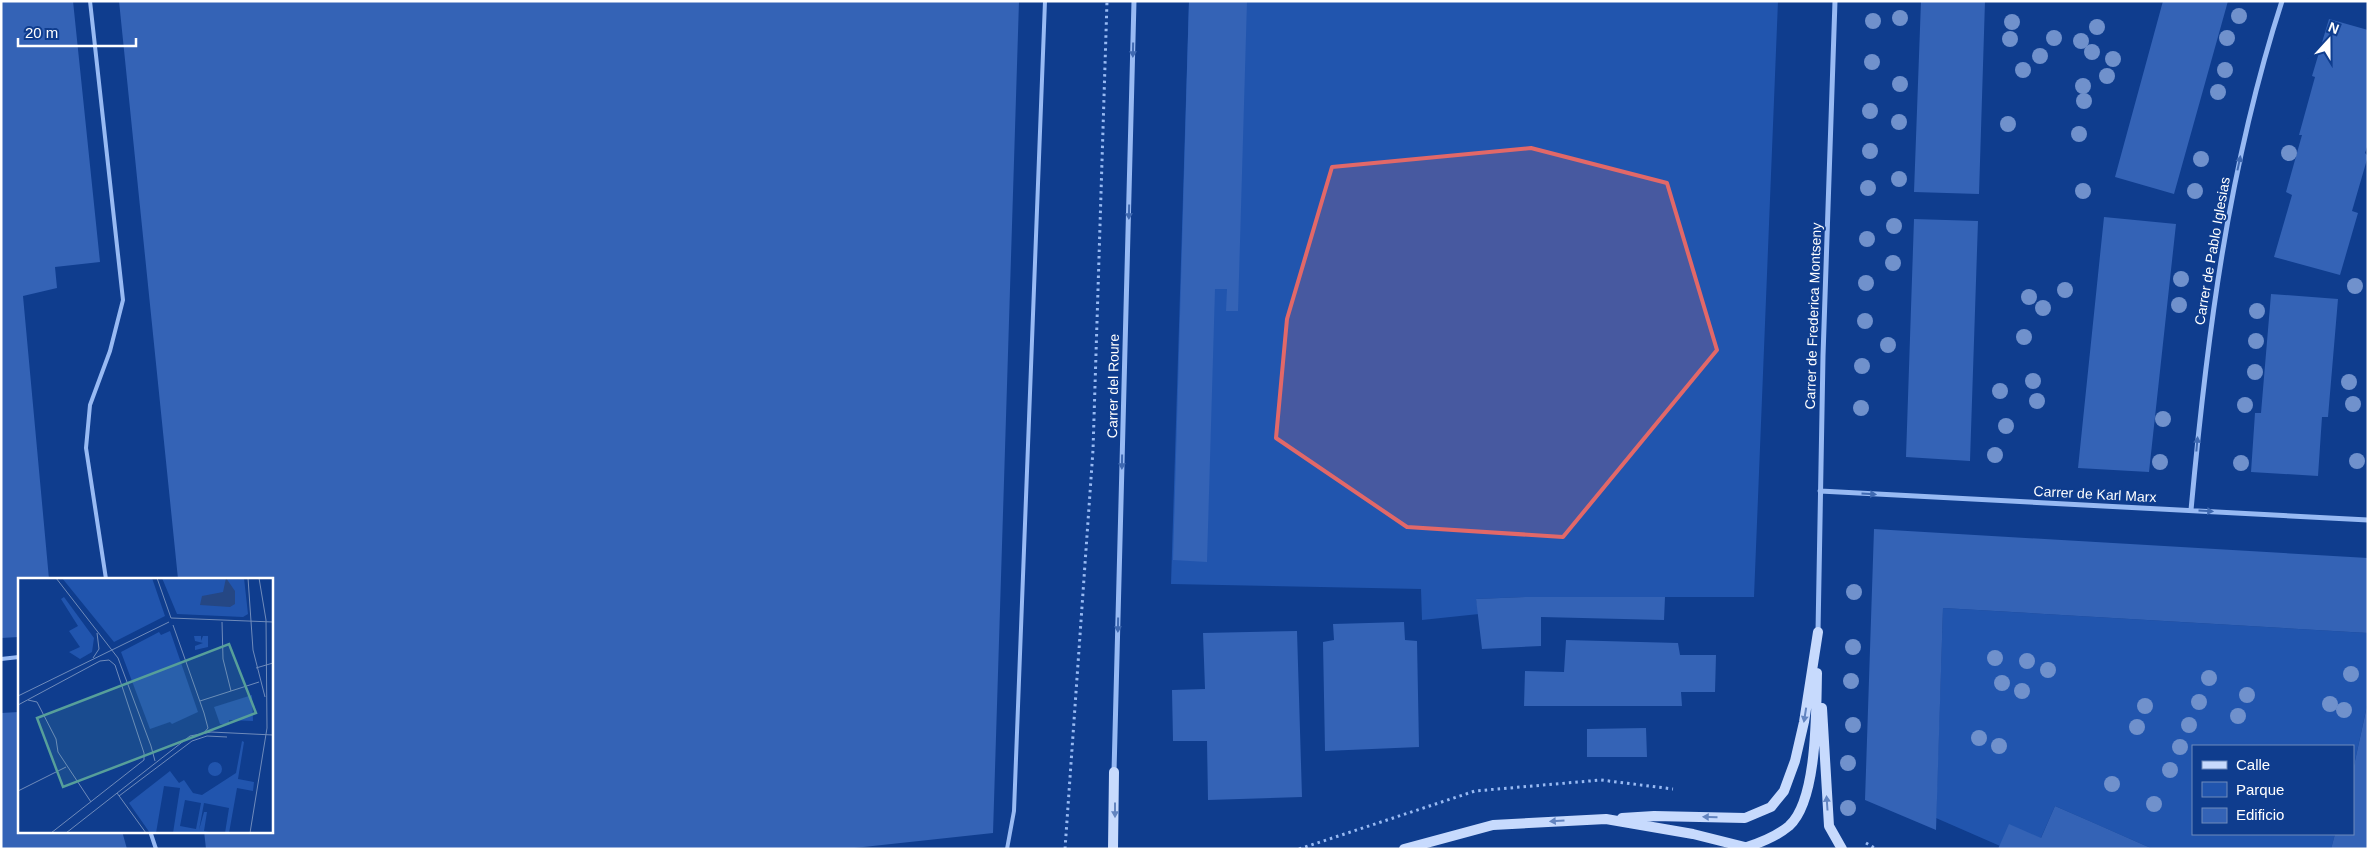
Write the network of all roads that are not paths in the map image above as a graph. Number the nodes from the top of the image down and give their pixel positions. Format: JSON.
{"nodes":[{"id":1,"x":90,"y":1,"type":"edge"},
{"id":2,"x":1045,"y":1,"type":"edge"},
{"id":3,"x":1134,"y":1,"type":"edge"},
{"id":4,"x":1835,"y":1,"type":"edge"},
{"id":5,"x":2282,"y":1,"type":"edge"},
{"id":6,"x":1820,"y":491,"type":"junction"},
{"id":7,"x":2191,"y":510,"type":"junction"},
{"id":8,"x":2368,"y":520,"type":"edge"},
{"id":9,"x":106,"y":578,"type":"edge"},
{"id":10,"x":1818,"y":632,"type":"junction"},
{"id":11,"x":18,"y":657,"type":"edge"},
{"id":12,"x":1,"y":658,"type":"edge"},
{"id":13,"x":1114,"y":772,"type":"joint"},
{"id":14,"x":1606,"y":819,"type":"junction"},
{"id":15,"x":150,"y":832,"type":"edge"},
{"id":16,"x":1747,"y":848,"type":"edge"},
{"id":17,"x":156,"y":849,"type":"edge"},
{"id":18,"x":1007,"y":849,"type":"edge"},
{"id":19,"x":1113,"y":849,"type":"edge"},
{"id":20,"x":1404,"y":849,"type":"edge"},
{"id":21,"x":1842,"y":849,"type":"edge"}],
"edges":[{"from":1,"to":9,"type":"lane"},
{"from":2,"to":18,"type":"lane"},
{"from":3,"to":13,"type":"street","name":"Carrer del Roure","one_way":true},
{"from":4,"to":6,"type":"street","name":"Carrer de Frederica Montseny"},
{"from":7,"to":5,"type":"street","name":"Carrer de Pablo Iglesias","one_way":true},
{"from":6,"to":7,"type":"street","name":"Carrer de Karl Marx","one_way":true},
{"from":6,"to":10,"type":"street","name":"Carrer de Frederica Montseny"},
{"from":7,"to":8,"type":"street","name":"Carrer de Karl Marx","one_way":true},
{"from":10,"to":14,"type":"main road","one_way":true},
{"from":10,"to":16,"type":"main road"},
{"from":21,"to":10,"type":"main road","one_way":true},
{"from":11,"to":12,"type":"lane"},
{"from":13,"to":19,"type":"main road","one_way":true},
{"from":14,"to":16,"type":"main road"},
{"from":14,"to":20,"type":"main road","one_way":true},
{"from":15,"to":17,"type":"lane"}]}
